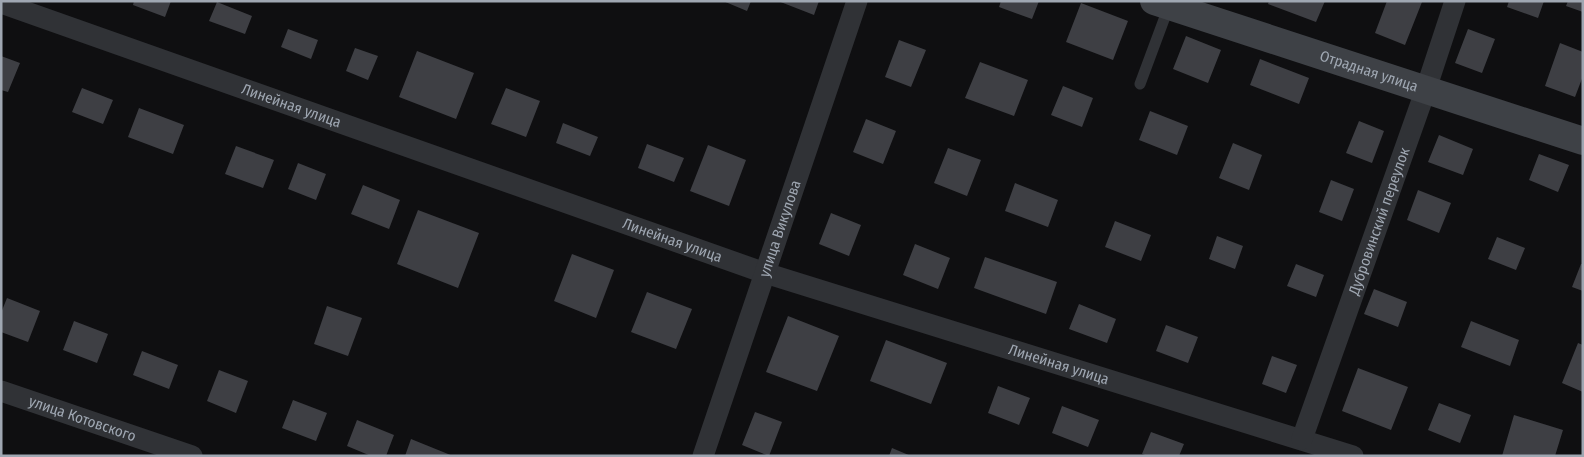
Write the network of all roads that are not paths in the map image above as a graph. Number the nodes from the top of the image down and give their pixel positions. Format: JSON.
{"nodes":[{"id":1,"x":857,"y":1,"type":"edge"},
{"id":2,"x":1455,"y":1,"type":"edge"},
{"id":3,"x":1,"y":3,"type":"edge"},
{"id":4,"x":1162,"y":4,"type":"edge"},
{"id":5,"x":1140,"y":84,"type":"dead end"},
{"id":6,"x":1426,"y":89,"type":"junction"},
{"id":7,"x":1583,"y":141,"type":"edge"},
{"id":8,"x":765,"y":273,"type":"junction"},
{"id":9,"x":1,"y":391,"type":"edge"},
{"id":10,"x":1302,"y":439,"type":"junction"},
{"id":11,"x":192,"y":456,"type":"edge"},
{"id":12,"x":702,"y":456,"type":"edge"},
{"id":13,"x":1353,"y":456,"type":"edge"}],
"edges":[{"from":1,"to":8,"type":"street","name":"улица Викулова"},
{"from":2,"to":6,"type":"street","name":"Дубровинский переулок"},
{"from":3,"to":8,"type":"street","name":"Линейная улица"},
{"from":4,"to":5,"type":"lane"},
{"from":4,"to":6,"type":"street","name":"Отрадная улица"},
{"from":6,"to":7,"type":"street","name":"Отрадная улица"},
{"from":6,"to":10,"type":"street","name":"Дубровинский переулок"},
{"from":8,"to":10,"type":"street","name":"Линейная улица"},
{"from":8,"to":12,"type":"street","name":"улица Викулова"},
{"from":9,"to":11,"type":"street","name":"улица Котовского"},
{"from":10,"to":13,"type":"street","name":"Линейная улица"}]}
